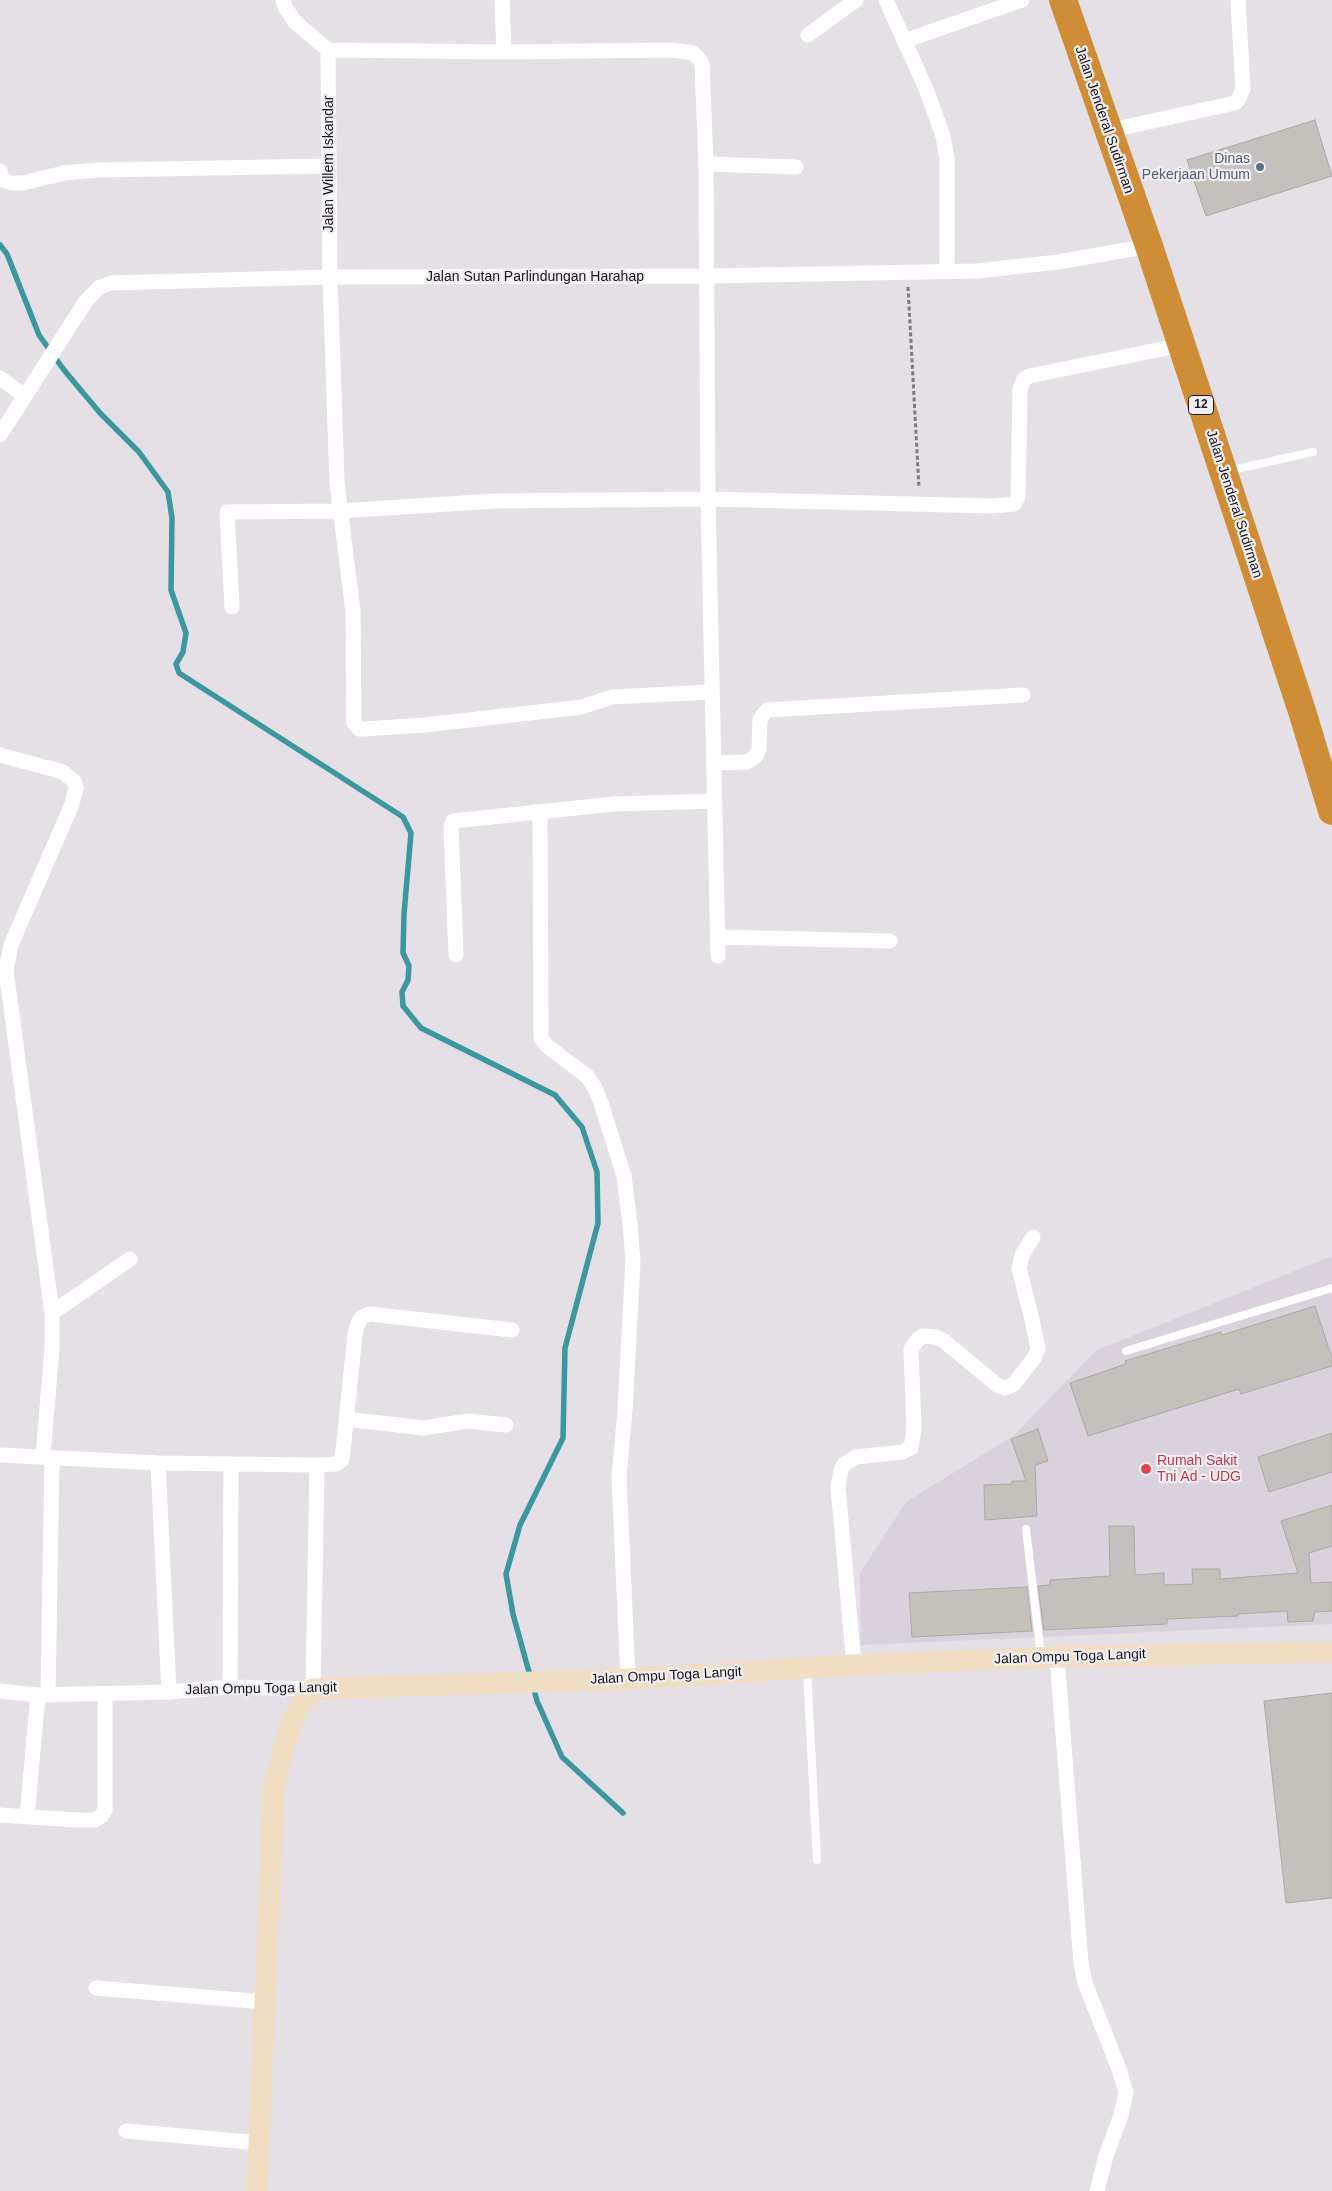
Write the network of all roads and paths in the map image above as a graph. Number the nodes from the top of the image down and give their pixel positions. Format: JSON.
{"nodes":[{"id":1,"x":283,"y":0,"type":"edge"},
{"id":2,"x":502,"y":0,"type":"edge"},
{"id":3,"x":856,"y":0,"type":"edge"},
{"id":4,"x":886,"y":0,"type":"edge"},
{"id":5,"x":1022,"y":0,"type":"edge"},
{"id":6,"x":1063,"y":0,"type":"edge"},
{"id":7,"x":1238,"y":0,"type":"edge"},
{"id":8,"x":808,"y":36,"type":"dead end"},
{"id":9,"x":904,"y":41,"type":"junction"},
{"id":10,"x":328,"y":50,"type":"junction"},
{"id":11,"x":504,"y":52,"type":"junction"},
{"id":12,"x":1107,"y":131,"type":"junction"},
{"id":13,"x":706,"y":164,"type":"junction"},
{"id":14,"x":329,"y":166,"type":"junction"},
{"id":15,"x":796,"y":167,"type":"dead end"},
{"id":16,"x":0,"y":171,"type":"edge"},
{"id":17,"x":1149,"y":246,"type":"junction"},
{"id":18,"x":947,"y":271,"type":"junction"},
{"id":19,"x":907,"y":272,"type":"junction"},
{"id":20,"x":708,"y":276,"type":"junction"},
{"id":21,"x":330,"y":277,"type":"junction"},
{"id":22,"x":1182,"y":345,"type":"junction"},
{"id":23,"x":0,"y":378,"type":"edge"},
{"id":24,"x":24,"y":395,"type":"junction"},
{"id":25,"x":0,"y":435,"type":"edge"},
{"id":26,"x":1313,"y":452,"type":"dead end"},
{"id":27,"x":1223,"y":472,"type":"junction"},
{"id":28,"x":708,"y":498,"type":"junction"},
{"id":29,"x":920,"y":504,"type":"junction"},
{"id":30,"x":339,"y":511,"type":"junction"},
{"id":31,"x":232,"y":606,"type":"dead end"},
{"id":32,"x":711,"y":692,"type":"junction"},
{"id":33,"x":1023,"y":695,"type":"dead end"},
{"id":34,"x":0,"y":755,"type":"edge"},
{"id":35,"x":714,"y":762,"type":"junction"},
{"id":36,"x":715,"y":801,"type":"junction"},
{"id":37,"x":1331,"y":804,"type":"edge"},
{"id":38,"x":540,"y":812,"type":"junction"},
{"id":39,"x":718,"y":937,"type":"junction"},
{"id":40,"x":890,"y":941,"type":"dead end"},
{"id":41,"x":456,"y":955,"type":"dead end"},
{"id":42,"x":718,"y":956,"type":"dead end"},
{"id":43,"x":1032,"y":1237,"type":"dead end"},
{"id":44,"x":130,"y":1260,"type":"dead end"},
{"id":45,"x":1332,"y":1288,"type":"edge"},
{"id":46,"x":52,"y":1313,"type":"junction"},
{"id":47,"x":512,"y":1330,"type":"dead end"},
{"id":48,"x":1126,"y":1352,"type":"dead end"},
{"id":49,"x":346,"y":1420,"type":"junction"},
{"id":50,"x":506,"y":1425,"type":"dead end"},
{"id":51,"x":0,"y":1455,"type":"edge"},
{"id":52,"x":48,"y":1457,"type":"junction"},
{"id":53,"x":158,"y":1463,"type":"junction"},
{"id":54,"x":231,"y":1464,"type":"junction"},
{"id":55,"x":318,"y":1465,"type":"junction"},
{"id":56,"x":1026,"y":1529,"type":"dead end"},
{"id":57,"x":1332,"y":1652,"type":"edge"},
{"id":58,"x":1049,"y":1657,"type":"junction"},
{"id":59,"x":854,"y":1665,"type":"junction"},
{"id":60,"x":807,"y":1669,"type":"junction"},
{"id":61,"x":628,"y":1679,"type":"junction"},
{"id":62,"x":230,"y":1688,"type":"junction"},
{"id":63,"x":313,"y":1689,"type":"junction"},
{"id":64,"x":0,"y":1691,"type":"edge"},
{"id":65,"x":169,"y":1692,"type":"junction"},
{"id":66,"x":105,"y":1694,"type":"junction"},
{"id":67,"x":43,"y":1695,"type":"junction"},
{"id":68,"x":0,"y":1815,"type":"edge"},
{"id":69,"x":27,"y":1817,"type":"junction"},
{"id":70,"x":817,"y":1860,"type":"dead end"},
{"id":71,"x":96,"y":1988,"type":"dead end"},
{"id":72,"x":265,"y":2002,"type":"junction"},
{"id":73,"x":126,"y":2131,"type":"dead end"},
{"id":74,"x":260,"y":2143,"type":"junction"},
{"id":75,"x":257,"y":2191,"type":"edge"},
{"id":76,"x":1097,"y":2191,"type":"edge"}],
"edges":[{"from":1,"to":10,"type":"street"},
{"from":2,"to":11,"type":"street"},
{"from":3,"to":8,"type":"street"},
{"from":4,"to":9,"type":"street"},
{"from":5,"to":9,"type":"street"},
{"from":6,"to":12,"type":"highway","name":"Jalan Jenderal Sudirman","number":"12"},
{"from":7,"to":12,"type":"street"},
{"from":9,"to":18,"type":"street"},
{"from":10,"to":11,"type":"street"},
{"from":10,"to":14,"type":"street","name":"Jalan Willem Iskandar"},
{"from":11,"to":13,"type":"street"},
{"from":12,"to":17,"type":"highway","name":"Jalan Jenderal Sudirman","number":"12"},
{"from":13,"to":15,"type":"street"},
{"from":13,"to":20,"type":"street"},
{"from":14,"to":16,"type":"street"},
{"from":14,"to":21,"type":"street","name":"Jalan Willem Iskandar"},
{"from":17,"to":18,"type":"street","name":"Jalan Sutan Parlindungan Harahap"},
{"from":17,"to":22,"type":"highway","name":"Jalan Jenderal Sudirman","number":"12"},
{"from":18,"to":19,"type":"street","name":"Jalan Sutan Parlindungan Harahap"},
{"from":19,"to":20,"type":"street","name":"Jalan Sutan Parlindungan Harahap"},
{"from":19,"to":29,"type":"path"},
{"from":20,"to":21,"type":"street","name":"Jalan Sutan Parlindungan Harahap"},
{"from":20,"to":28,"type":"street"},
{"from":21,"to":24,"type":"street","name":"Jalan Sutan Parlindungan Harahap"},
{"from":21,"to":30,"type":"street","name":"Jalan Willem Iskandar"},
{"from":22,"to":27,"type":"highway","name":"Jalan Jenderal Sudirman","number":"12"},
{"from":22,"to":29,"type":"street"},
{"from":23,"to":24,"type":"street"},
{"from":24,"to":25,"type":"street","name":"Jalan Sutan Parlindungan Harahap"},
{"from":26,"to":27,"type":"lane"},
{"from":27,"to":37,"type":"highway","name":"Jalan Jenderal Sudirman","number":"12"},
{"from":28,"to":29,"type":"street"},
{"from":28,"to":30,"type":"street"},
{"from":28,"to":32,"type":"street"},
{"from":30,"to":31,"type":"street"},
{"from":30,"to":32,"type":"street","name":"Jalan Willem Iskandar"},
{"from":32,"to":35,"type":"street"},
{"from":33,"to":35,"type":"street"},
{"from":34,"to":46,"type":"street"},
{"from":35,"to":36,"type":"street"},
{"from":36,"to":38,"type":"street"},
{"from":36,"to":39,"type":"street"},
{"from":38,"to":41,"type":"street"},
{"from":38,"to":61,"type":"street"},
{"from":39,"to":40,"type":"street"},
{"from":39,"to":42,"type":"street"},
{"from":43,"to":59,"type":"street"},
{"from":44,"to":46,"type":"street"},
{"from":45,"to":48,"type":"lane"},
{"from":46,"to":52,"type":"street"},
{"from":47,"to":49,"type":"street"},
{"from":49,"to":50,"type":"street"},
{"from":49,"to":55,"type":"street"},
{"from":51,"to":52,"type":"street"},
{"from":52,"to":53,"type":"street"},
{"from":52,"to":67,"type":"street"},
{"from":53,"to":54,"type":"street"},
{"from":53,"to":65,"type":"street"},
{"from":54,"to":55,"type":"street"},
{"from":54,"to":62,"type":"street"},
{"from":55,"to":63,"type":"street"},
{"from":56,"to":58,"type":"lane"},
{"from":57,"to":58,"type":"main road","name":"Jalan Ompu Toga Langit"},
{"from":58,"to":59,"type":"main road","name":"Jalan Ompu Toga Langit"},
{"from":58,"to":76,"type":"street"},
{"from":59,"to":60,"type":"main road","name":"Jalan Ompu Toga Langit"},
{"from":60,"to":61,"type":"main road","name":"Jalan Ompu Toga Langit"},
{"from":60,"to":70,"type":"lane"},
{"from":61,"to":63,"type":"main road","name":"Jalan Ompu Toga Langit"},
{"from":62,"to":63,"type":"street","name":"Jalan Ompu Toga Langit"},
{"from":62,"to":65,"type":"street","name":"Jalan Ompu Toga Langit"},
{"from":63,"to":72,"type":"main road"},
{"from":64,"to":67,"type":"street","name":"Jalan Ompu Toga Langit"},
{"from":65,"to":66,"type":"street","name":"Jalan Ompu Toga Langit"},
{"from":66,"to":67,"type":"street","name":"Jalan Ompu Toga Langit"},
{"from":66,"to":69,"type":"street"},
{"from":67,"to":69,"type":"street"},
{"from":68,"to":69,"type":"street"},
{"from":71,"to":72,"type":"street"},
{"from":72,"to":74,"type":"main road"},
{"from":73,"to":74,"type":"street"},
{"from":74,"to":75,"type":"main road"}]}
